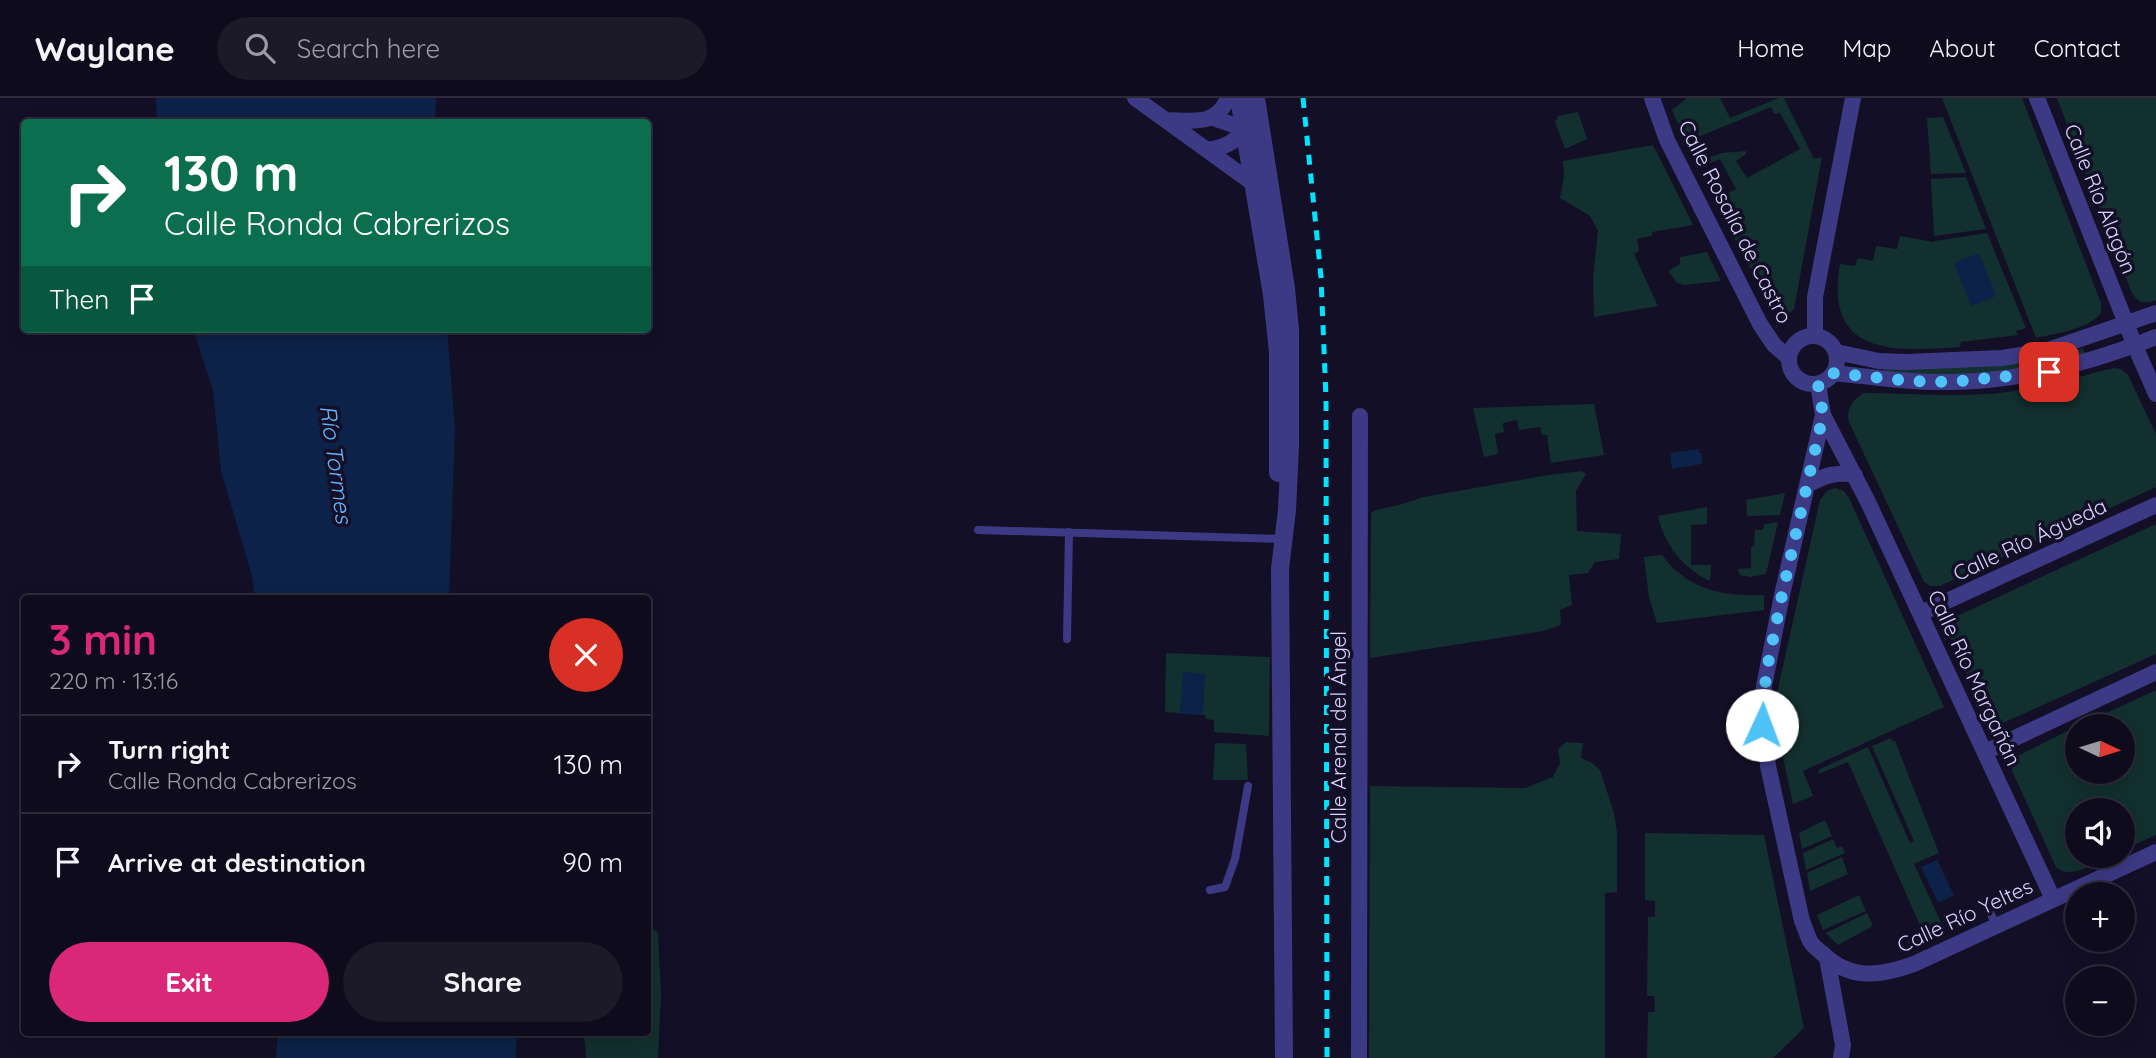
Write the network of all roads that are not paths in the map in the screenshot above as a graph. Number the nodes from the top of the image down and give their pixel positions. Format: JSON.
{"nodes":[{"id":1,"x":1135,"y":98,"type":"edge"},
{"id":2,"x":1228,"y":98,"type":"edge"},
{"id":3,"x":1239,"y":98,"type":"edge"},
{"id":4,"x":1247,"y":98,"type":"edge"},
{"id":5,"x":1256,"y":98,"type":"edge"},
{"id":6,"x":1652,"y":98,"type":"edge"},
{"id":7,"x":1853,"y":98,"type":"edge"},
{"id":8,"x":2037,"y":98,"type":"edge"},
{"id":9,"x":1213,"y":118,"type":"junction"},
{"id":10,"x":1166,"y":120,"type":"junction"},
{"id":11,"x":1245,"y":129,"type":"junction"},
{"id":12,"x":1208,"y":150,"type":"junction"},
{"id":13,"x":1254,"y":184,"type":"junction"},
{"id":14,"x":1286,"y":288,"type":"junction"},
{"id":15,"x":2156,"y":313,"type":"edge"},
{"id":16,"x":2126,"y":323,"type":"junction"},
{"id":17,"x":1815,"y":336,"type":"junction"},
{"id":18,"x":2156,"y":337,"type":"edge"},
{"id":19,"x":2135,"y":346,"type":"junction"},
{"id":20,"x":1836,"y":352,"type":"junction"},
{"id":21,"x":1789,"y":358,"type":"junction"},
{"id":22,"x":1834,"y":373,"type":"junction"},
{"id":23,"x":1818,"y":384,"type":"junction"},
{"id":24,"x":2156,"y":394,"type":"edge"},
{"id":25,"x":1823,"y":415,"type":"junction"},
{"id":26,"x":1360,"y":416,"type":"dead end"},
{"id":27,"x":1855,"y":475,"type":"junction"},
{"id":28,"x":1807,"y":485,"type":"junction"},
{"id":29,"x":2156,"y":505,"type":"edge"},
{"id":30,"x":978,"y":530,"type":"dead end"},
{"id":31,"x":1069,"y":532,"type":"junction"},
{"id":32,"x":1283,"y":539,"type":"junction"},
{"id":33,"x":1921,"y":614,"type":"junction"},
{"id":34,"x":1067,"y":639,"type":"dead end"},
{"id":35,"x":2156,"y":672,"type":"edge"},
{"id":36,"x":1984,"y":752,"type":"junction"},
{"id":37,"x":1248,"y":786,"type":"dead end"},
{"id":38,"x":2156,"y":852,"type":"edge"},
{"id":39,"x":1210,"y":890,"type":"dead end"},
{"id":40,"x":2053,"y":899,"type":"junction"},
{"id":41,"x":1985,"y":902,"type":"dead end"},
{"id":42,"x":1996,"y":925,"type":"junction"},
{"id":43,"x":1827,"y":958,"type":"junction"},
{"id":44,"x":1284,"y":1058,"type":"edge"},
{"id":45,"x":1359,"y":1058,"type":"edge"},
{"id":46,"x":1841,"y":1058,"type":"edge"}],
"edges":[{"from":1,"to":10,"type":"street"},
{"from":2,"to":9,"type":"street"},
{"from":3,"to":11,"type":"street"},
{"from":4,"to":11,"type":"street"},
{"from":5,"to":14,"type":"street"},
{"from":6,"to":21,"type":"street","name":"Calle Rosalía de Castro"},
{"from":7,"to":17,"type":"street"},
{"from":8,"to":16,"type":"street","name":"Calle Río Alagón"},
{"from":9,"to":10,"type":"street"},
{"from":9,"to":11,"type":"street"},
{"from":10,"to":12,"type":"street"},
{"from":11,"to":12,"type":"street"},
{"from":11,"to":13,"type":"street"},
{"from":11,"to":14,"type":"street"},
{"from":12,"to":13,"type":"street"},
{"from":13,"to":32,"type":"street"},
{"from":14,"to":32,"type":"street"},
{"from":15,"to":16,"type":"street"},
{"from":16,"to":19,"type":"street","name":"Calle Río Alagón"},
{"from":16,"to":20,"type":"street"},
{"from":17,"to":20,"type":"street"},
{"from":17,"to":21,"type":"street"},
{"from":18,"to":19,"type":"street"},
{"from":19,"to":22,"type":"street"},
{"from":19,"to":24,"type":"street","name":"Calle Río Alagón"},
{"from":20,"to":22,"type":"street"},
{"from":21,"to":23,"type":"street"},
{"from":22,"to":23,"type":"street"},
{"from":23,"to":25,"type":"street"},
{"from":25,"to":27,"type":"street","name":"Calle Río Margañán"},
{"from":25,"to":28,"type":"street"},
{"from":26,"to":45,"type":"street","name":"Calle Arenal del Ángel"},
{"from":27,"to":28,"type":"street"},
{"from":27,"to":33,"type":"street","name":"Calle Río Margañán"},
{"from":28,"to":43,"type":"street"},
{"from":29,"to":33,"type":"street","name":"Calle Río Águeda"},
{"from":30,"to":31,"type":"lane"},
{"from":31,"to":32,"type":"lane"},
{"from":31,"to":34,"type":"lane"},
{"from":32,"to":44,"type":"street"},
{"from":33,"to":36,"type":"street","name":"Calle Río Margañán"},
{"from":35,"to":36,"type":"street"},
{"from":36,"to":40,"type":"street","name":"Calle Río Margañán"},
{"from":37,"to":39,"type":"lane"},
{"from":38,"to":40,"type":"street","name":"Calle Río Yeltes"},
{"from":40,"to":42,"type":"street","name":"Calle Río Yeltes"},
{"from":41,"to":42,"type":"lane"},
{"from":42,"to":43,"type":"street","name":"Calle Río Yeltes"},
{"from":43,"to":46,"type":"street"}]}
